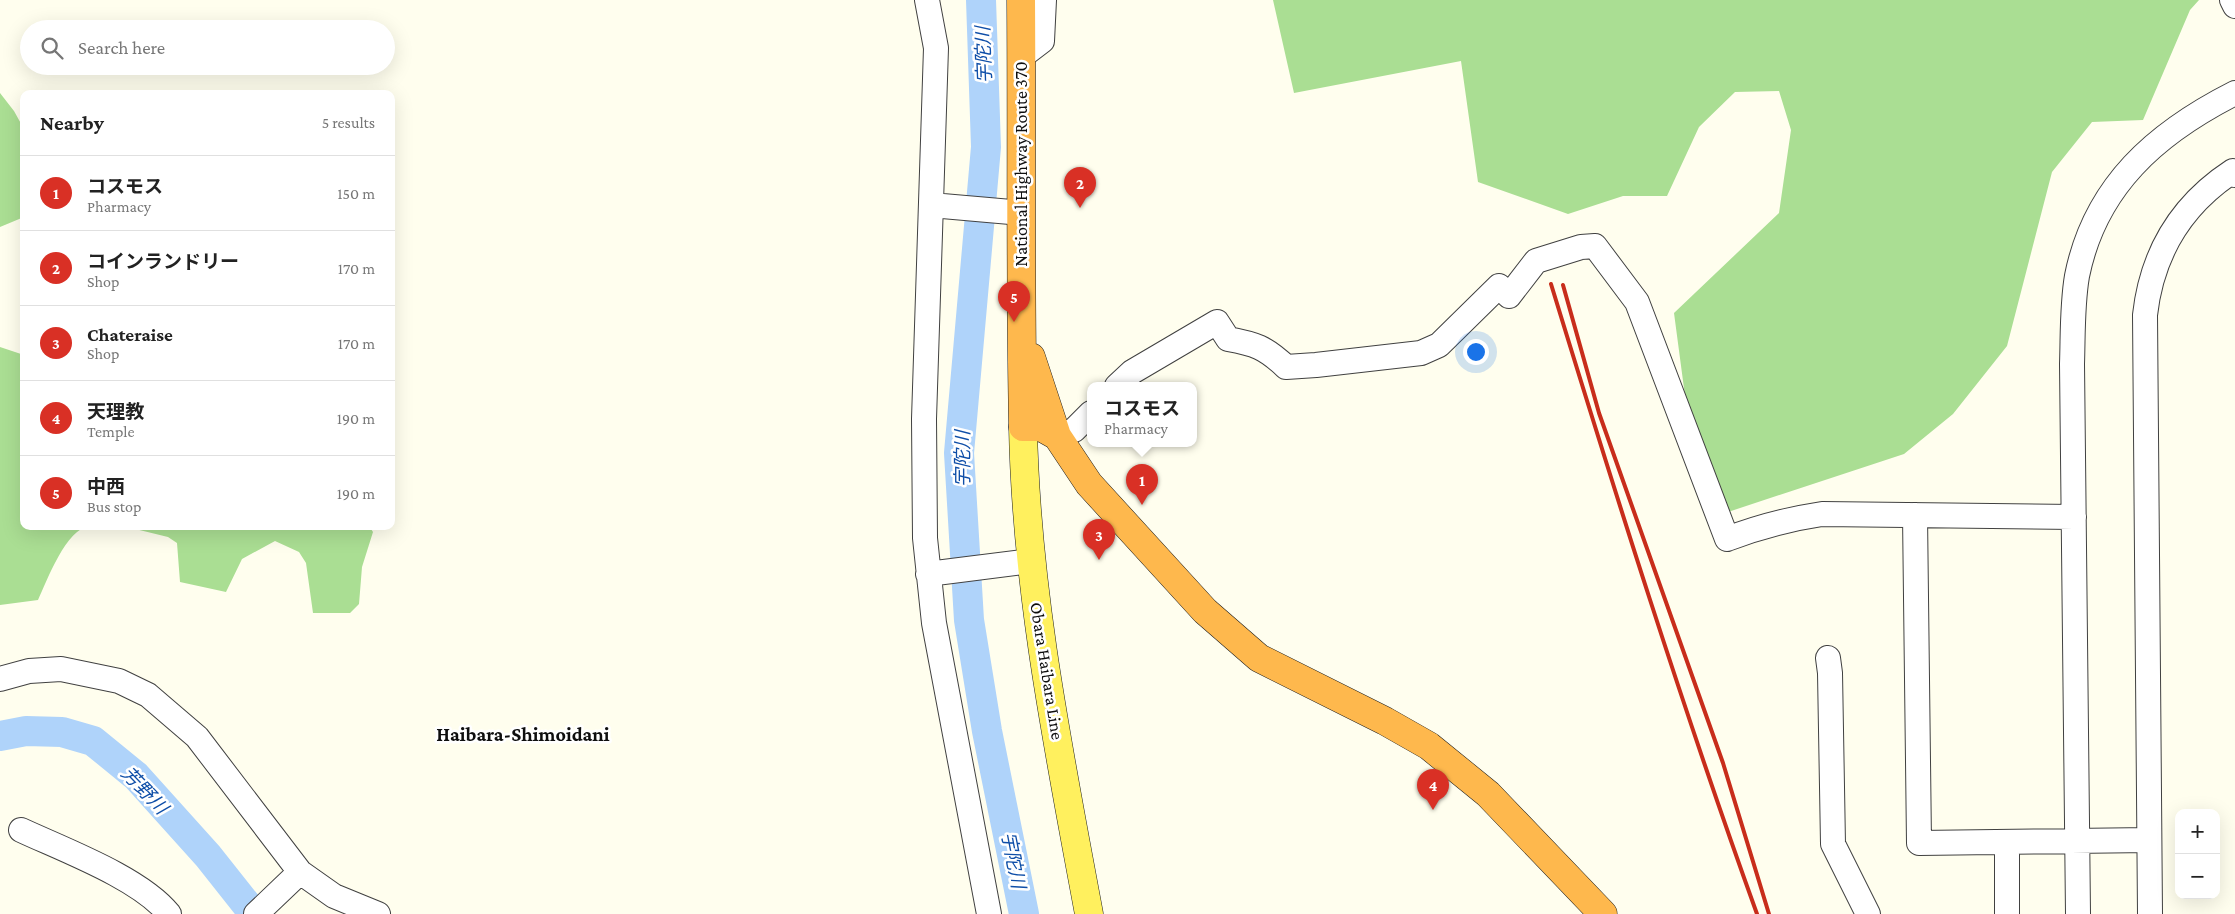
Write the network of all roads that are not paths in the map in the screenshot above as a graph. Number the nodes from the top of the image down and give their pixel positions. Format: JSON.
{"nodes":[{"id":1,"x":927,"y":0,"type":"edge"},
{"id":2,"x":1021,"y":0,"type":"edge"},
{"id":3,"x":1044,"y":0,"type":"edge"},
{"id":4,"x":2232,"y":0,"type":"edge"},
{"id":5,"x":2235,"y":6,"type":"edge"},
{"id":6,"x":1021,"y":57,"type":"junction"},
{"id":7,"x":2235,"y":93,"type":"edge"},
{"id":8,"x":2235,"y":175,"type":"edge"},
{"id":9,"x":934,"y":205,"type":"junction"},
{"id":10,"x":1016,"y":212,"type":"junction"},
{"id":11,"x":1021,"y":314,"type":"junction"},
{"id":12,"x":1121,"y":382,"type":"edge"},
{"id":13,"x":1087,"y":417,"type":"edge"},
{"id":14,"x":1023,"y":426,"type":"junction"},
{"id":15,"x":1057,"y":436,"type":"junction"},
{"id":16,"x":1916,"y":515,"type":"junction"},
{"id":17,"x":2074,"y":518,"type":"junction"},
{"id":18,"x":1017,"y":562,"type":"junction"},
{"id":19,"x":931,"y":574,"type":"junction"},
{"id":20,"x":1828,"y":658,"type":"dead end"},
{"id":21,"x":0,"y":679,"type":"edge"},
{"id":22,"x":21,"y":830,"type":"dead end"},
{"id":23,"x":2149,"y":840,"type":"junction"},
{"id":24,"x":2007,"y":842,"type":"junction"},
{"id":25,"x":2077,"y":842,"type":"junction"},
{"id":26,"x":295,"y":877,"type":"junction"},
{"id":27,"x":168,"y":914,"type":"edge"},
{"id":28,"x":256,"y":914,"type":"edge"},
{"id":29,"x":378,"y":914,"type":"edge"},
{"id":30,"x":988,"y":914,"type":"edge"},
{"id":31,"x":1089,"y":914,"type":"edge"},
{"id":32,"x":1603,"y":914,"type":"edge"},
{"id":33,"x":1868,"y":914,"type":"edge"},
{"id":34,"x":2007,"y":914,"type":"edge"},
{"id":35,"x":2078,"y":914,"type":"edge"},
{"id":36,"x":2150,"y":914,"type":"edge"}],
"edges":[{"from":1,"to":9,"type":"street"},
{"from":2,"to":6,"type":"highway","name":"National Highway Route 370"},
{"from":3,"to":6,"type":"street"},
{"from":4,"to":5,"type":"street"},
{"from":6,"to":10,"type":"highway","name":"National Highway Route 370"},
{"from":7,"to":17,"type":"street"},
{"from":8,"to":23,"type":"street"},
{"from":9,"to":10,"type":"street"},
{"from":9,"to":19,"type":"street"},
{"from":10,"to":11,"type":"highway","name":"National Highway Route 370"},
{"from":11,"to":14,"type":"highway","name":"National Highway Route 370"},
{"from":11,"to":15,"type":"highway"},
{"from":12,"to":16,"type":"street"},
{"from":13,"to":15,"type":"street"},
{"from":14,"to":15,"type":"highway"},
{"from":14,"to":18,"type":"main road","name":"Obara Haibara Line"},
{"from":15,"to":32,"type":"highway"},
{"from":16,"to":17,"type":"street"},
{"from":16,"to":24,"type":"street"},
{"from":17,"to":25,"type":"street"},
{"from":18,"to":19,"type":"street"},
{"from":18,"to":31,"type":"main road","name":"Obara Haibara Line"},
{"from":19,"to":30,"type":"street"},
{"from":20,"to":33,"type":"street"},
{"from":21,"to":26,"type":"street"},
{"from":22,"to":27,"type":"street"},
{"from":23,"to":25,"type":"street"},
{"from":23,"to":36,"type":"street"},
{"from":24,"to":25,"type":"street"},
{"from":24,"to":34,"type":"street"},
{"from":25,"to":35,"type":"street"},
{"from":26,"to":28,"type":"street"},
{"from":26,"to":29,"type":"street"}]}
